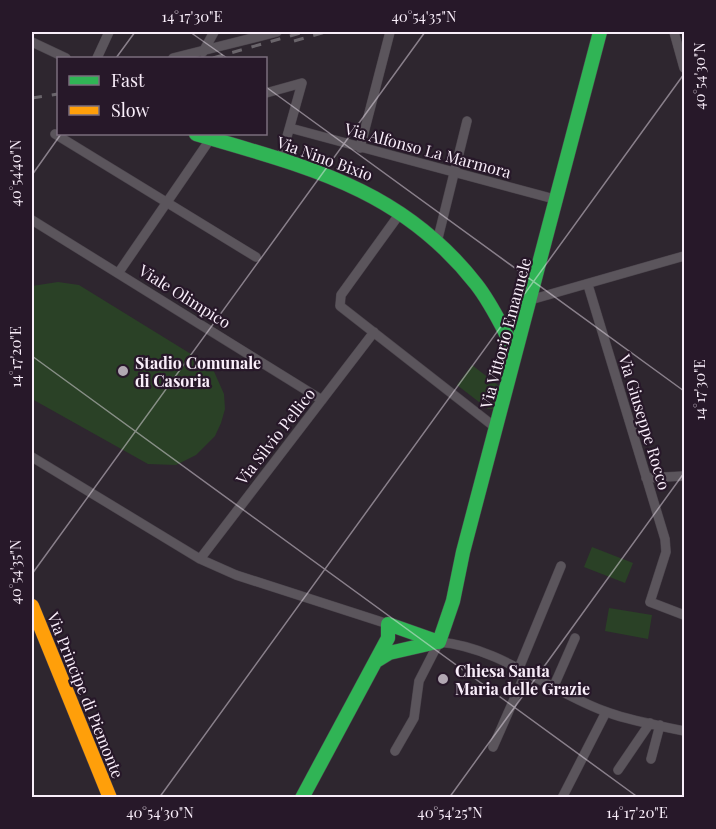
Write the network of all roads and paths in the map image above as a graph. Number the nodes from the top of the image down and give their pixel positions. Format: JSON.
{"nodes":[{"id":1,"x":109,"y":32,"type":"edge"},
{"id":2,"x":214,"y":32,"type":"edge"},
{"id":3,"x":277,"y":32,"type":"edge"},
{"id":4,"x":390,"y":32,"type":"edge"},
{"id":5,"x":600,"y":32,"type":"edge"},
{"id":6,"x":674,"y":32,"type":"edge"},
{"id":7,"x":32,"y":42,"type":"edge"},
{"id":8,"x":682,"y":48,"type":"edge"},
{"id":9,"x":203,"y":52,"type":"junction"},
{"id":10,"x":64,"y":57,"type":"edge"},
{"id":11,"x":97,"y":57,"type":"edge"},
{"id":12,"x":178,"y":57,"type":"edge"},
{"id":13,"x":684,"y":68,"type":"edge"},
{"id":14,"x":267,"y":93,"type":"edge"},
{"id":15,"x":467,"y":121,"type":"dead end"},
{"id":16,"x":290,"y":129,"type":"junction"},
{"id":17,"x":55,"y":134,"type":"dead end"},
{"id":18,"x":200,"y":135,"type":"edge"},
{"id":19,"x":211,"y":138,"type":"junction"},
{"id":20,"x":360,"y":148,"type":"junction"},
{"id":21,"x":281,"y":158,"type":"junction"},
{"id":22,"x":454,"y":173,"type":"junction"},
{"id":23,"x":558,"y":200,"type":"junction"},
{"id":24,"x":165,"y":204,"type":"junction"},
{"id":25,"x":402,"y":212,"type":"junction"},
{"id":26,"x":32,"y":222,"type":"edge"},
{"id":27,"x":437,"y":242,"type":"junction"},
{"id":28,"x":684,"y":256,"type":"edge"},
{"id":29,"x":256,"y":257,"type":"dead end"},
{"id":30,"x":119,"y":272,"type":"junction"},
{"id":31,"x":588,"y":285,"type":"junction"},
{"id":32,"x":530,"y":300,"type":"junction"},
{"id":33,"x":374,"y":332,"type":"junction"},
{"id":34,"x":515,"y":351,"type":"junction"},
{"id":35,"x":322,"y":400,"type":"junction"},
{"id":36,"x":496,"y":428,"type":"junction"},
{"id":37,"x":32,"y":457,"type":"edge"},
{"id":38,"x":684,"y":476,"type":"edge"},
{"id":39,"x":646,"y":478,"type":"junction"},
{"id":40,"x":200,"y":559,"type":"junction"},
{"id":41,"x":561,"y":566,"type":"dead end"},
{"id":42,"x":32,"y":606,"type":"edge"},
{"id":43,"x":684,"y":615,"type":"edge"},
{"id":44,"x":394,"y":631,"type":"junction"},
{"id":45,"x":575,"y":638,"type":"dead end"},
{"id":46,"x":439,"y":642,"type":"junction"},
{"id":47,"x":400,"y":650,"type":"junction"},
{"id":48,"x":374,"y":663,"type":"junction"},
{"id":49,"x":522,"y":670,"type":"junction"},
{"id":50,"x":553,"y":688,"type":"junction"},
{"id":51,"x":606,"y":712,"type":"junction"},
{"id":52,"x":655,"y":724,"type":"junction"},
{"id":53,"x":684,"y":731,"type":"edge"},
{"id":54,"x":493,"y":747,"type":"dead end"},
{"id":55,"x":395,"y":751,"type":"dead end"},
{"id":56,"x":651,"y":759,"type":"dead end"},
{"id":57,"x":618,"y":770,"type":"dead end"},
{"id":58,"x":110,"y":798,"type":"edge"},
{"id":59,"x":302,"y":798,"type":"edge"},
{"id":60,"x":561,"y":798,"type":"edge"}],
"edges":[{"from":1,"to":11,"type":"street"},
{"from":2,"to":9,"type":"street"},
{"from":3,"to":9,"type":"street"},
{"from":4,"to":20,"type":"street"},
{"from":5,"to":23,"type":"street","name":"Via Vittorio Emanuele"},
{"from":6,"to":8,"type":"street"},
{"from":7,"to":10,"type":"street"},
{"from":8,"to":13,"type":"street"},
{"from":9,"to":12,"type":"street"},
{"from":14,"to":16,"type":"street"},
{"from":15,"to":22,"type":"street"},
{"from":16,"to":20,"type":"street","name":"Via Alfonso La Marmora"},
{"from":16,"to":21,"type":"street"},
{"from":17,"to":24,"type":"street"},
{"from":18,"to":19,"type":"street","name":"Via Nino Bixio"},
{"from":19,"to":21,"type":"street","name":"Via Nino Bixio"},
{"from":19,"to":24,"type":"street"},
{"from":20,"to":22,"type":"street","name":"Via Alfonso La Marmora"},
{"from":21,"to":25,"type":"street","name":"Via Nino Bixio"},
{"from":22,"to":23,"type":"street","name":"Via Alfonso La Marmora"},
{"from":22,"to":27,"type":"street"},
{"from":23,"to":32,"type":"street","name":"Via Vittorio Emanuele"},
{"from":24,"to":29,"type":"street"},
{"from":24,"to":30,"type":"street"},
{"from":25,"to":27,"type":"street","name":"Via Nino Bixio"},
{"from":25,"to":33,"type":"street"},
{"from":26,"to":30,"type":"street","name":"Viale Olimpico"},
{"from":27,"to":34,"type":"street","name":"Via Nino Bixio"},
{"from":28,"to":31,"type":"street"},
{"from":30,"to":35,"type":"street","name":"Viale Olimpico"},
{"from":31,"to":32,"type":"street"},
{"from":31,"to":39,"type":"street","name":"Via Giuseppe Rocco"},
{"from":32,"to":34,"type":"street","name":"Via Vittorio Emanuele"},
{"from":33,"to":35,"type":"street","name":"Via Silvio Pellico"},
{"from":33,"to":36,"type":"street"},
{"from":34,"to":36,"type":"street","name":"Via Vittorio Emanuele"},
{"from":35,"to":40,"type":"street","name":"Via Silvio Pellico"},
{"from":36,"to":46,"type":"street","name":"Via Vittorio Emanuele"},
{"from":37,"to":40,"type":"street"},
{"from":38,"to":39,"type":"street"},
{"from":39,"to":43,"type":"street","name":"Via Giuseppe Rocco"},
{"from":40,"to":44,"type":"street"},
{"from":41,"to":49,"type":"street"},
{"from":42,"to":58,"type":"street","name":"Via Principe di Piemonte"},
{"from":44,"to":46,"type":"street"},
{"from":44,"to":47,"type":"street"},
{"from":44,"to":47,"type":"street"},
{"from":44,"to":48,"type":"street"},
{"from":45,"to":50,"type":"street"},
{"from":46,"to":47,"type":"street"},
{"from":46,"to":49,"type":"street"},
{"from":46,"to":55,"type":"street"},
{"from":47,"to":48,"type":"street"},
{"from":48,"to":59,"type":"street"},
{"from":49,"to":50,"type":"street"},
{"from":49,"to":54,"type":"street"},
{"from":50,"to":51,"type":"street"},
{"from":51,"to":52,"type":"street"},
{"from":51,"to":60,"type":"street"},
{"from":52,"to":53,"type":"street"},
{"from":52,"to":56,"type":"street"},
{"from":52,"to":57,"type":"street"}]}
